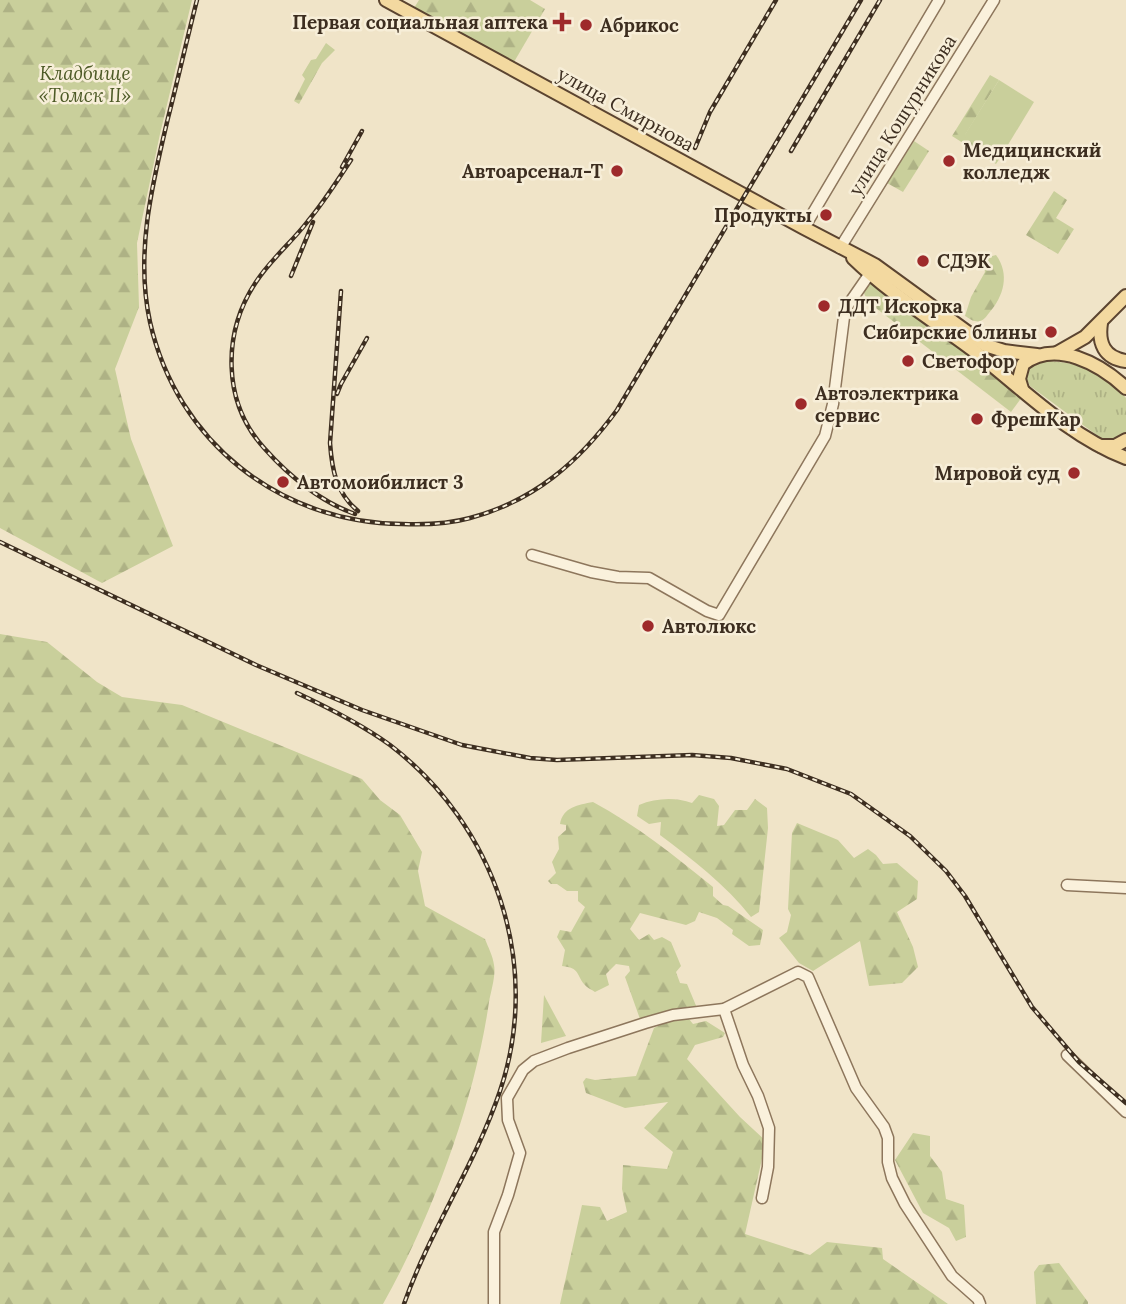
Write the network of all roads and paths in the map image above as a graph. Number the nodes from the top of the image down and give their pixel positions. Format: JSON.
{"nodes":[{"id":1,"x":386,"y":0,"type":"edge"},
{"id":2,"x":939,"y":0,"type":"edge"},
{"id":3,"x":995,"y":0,"type":"edge"},
{"id":4,"x":804,"y":229,"type":"junction"},
{"id":5,"x":843,"y":250,"type":"junction"},
{"id":6,"x":872,"y":269,"type":"junction"},
{"id":7,"x":1126,"y":296,"type":"edge"},
{"id":8,"x":1101,"y":323,"type":"junction"},
{"id":9,"x":1054,"y":354,"type":"junction"},
{"id":10,"x":1037,"y":355,"type":"junction"},
{"id":11,"x":1126,"y":361,"type":"edge"},
{"id":12,"x":1126,"y":388,"type":"edge"},
{"id":13,"x":1022,"y":389,"type":"junction"},
{"id":14,"x":1126,"y":440,"type":"edge"},
{"id":15,"x":1101,"y":446,"type":"junction"},
{"id":16,"x":1126,"y":458,"type":"edge"},
{"id":17,"x":532,"y":555,"type":"dead end"},
{"id":18,"x":1067,"y":885,"type":"dead end"},
{"id":19,"x":1126,"y":888,"type":"edge"},
{"id":20,"x":724,"y":1009,"type":"junction"},
{"id":21,"x":1067,"y":1055,"type":"dead end"},
{"id":22,"x":1126,"y":1112,"type":"edge"},
{"id":23,"x":762,"y":1198,"type":"dead end"},
{"id":24,"x":494,"y":1304,"type":"edge"},
{"id":25,"x":980,"y":1304,"type":"edge"}],
"edges":[{"from":1,"to":4,"type":"main road","name":"улица Смирнова"},
{"from":2,"to":4,"type":"street"},
{"from":3,"to":5,"type":"street","name":"улица Кошурникова"},
{"from":4,"to":5,"type":"main road","name":"улица Смирнова"},
{"from":5,"to":6,"type":"main road","name":"улица Смирнова"},
{"from":6,"to":10,"type":"main road","name":"улица Смирнова"},
{"from":6,"to":13,"type":"main road","name":"улица Смирнова"},
{"from":6,"to":17,"type":"street"},
{"from":7,"to":8,"type":"main road"},
{"from":8,"to":9,"type":"main road"},
{"from":8,"to":11,"type":"main road"},
{"from":9,"to":10,"type":"main road","name":"улица Смирнова"},
{"from":9,"to":12,"type":"main road"},
{"from":10,"to":13,"type":"main road"},
{"from":13,"to":15,"type":"main road","name":"улица Смирнова"},
{"from":14,"to":15,"type":"main road"},
{"from":15,"to":16,"type":"main road"},
{"from":18,"to":19,"type":"street"},
{"from":20,"to":23,"type":"street"},
{"from":20,"to":24,"type":"street"},
{"from":20,"to":25,"type":"street"},
{"from":21,"to":22,"type":"street"}]}
